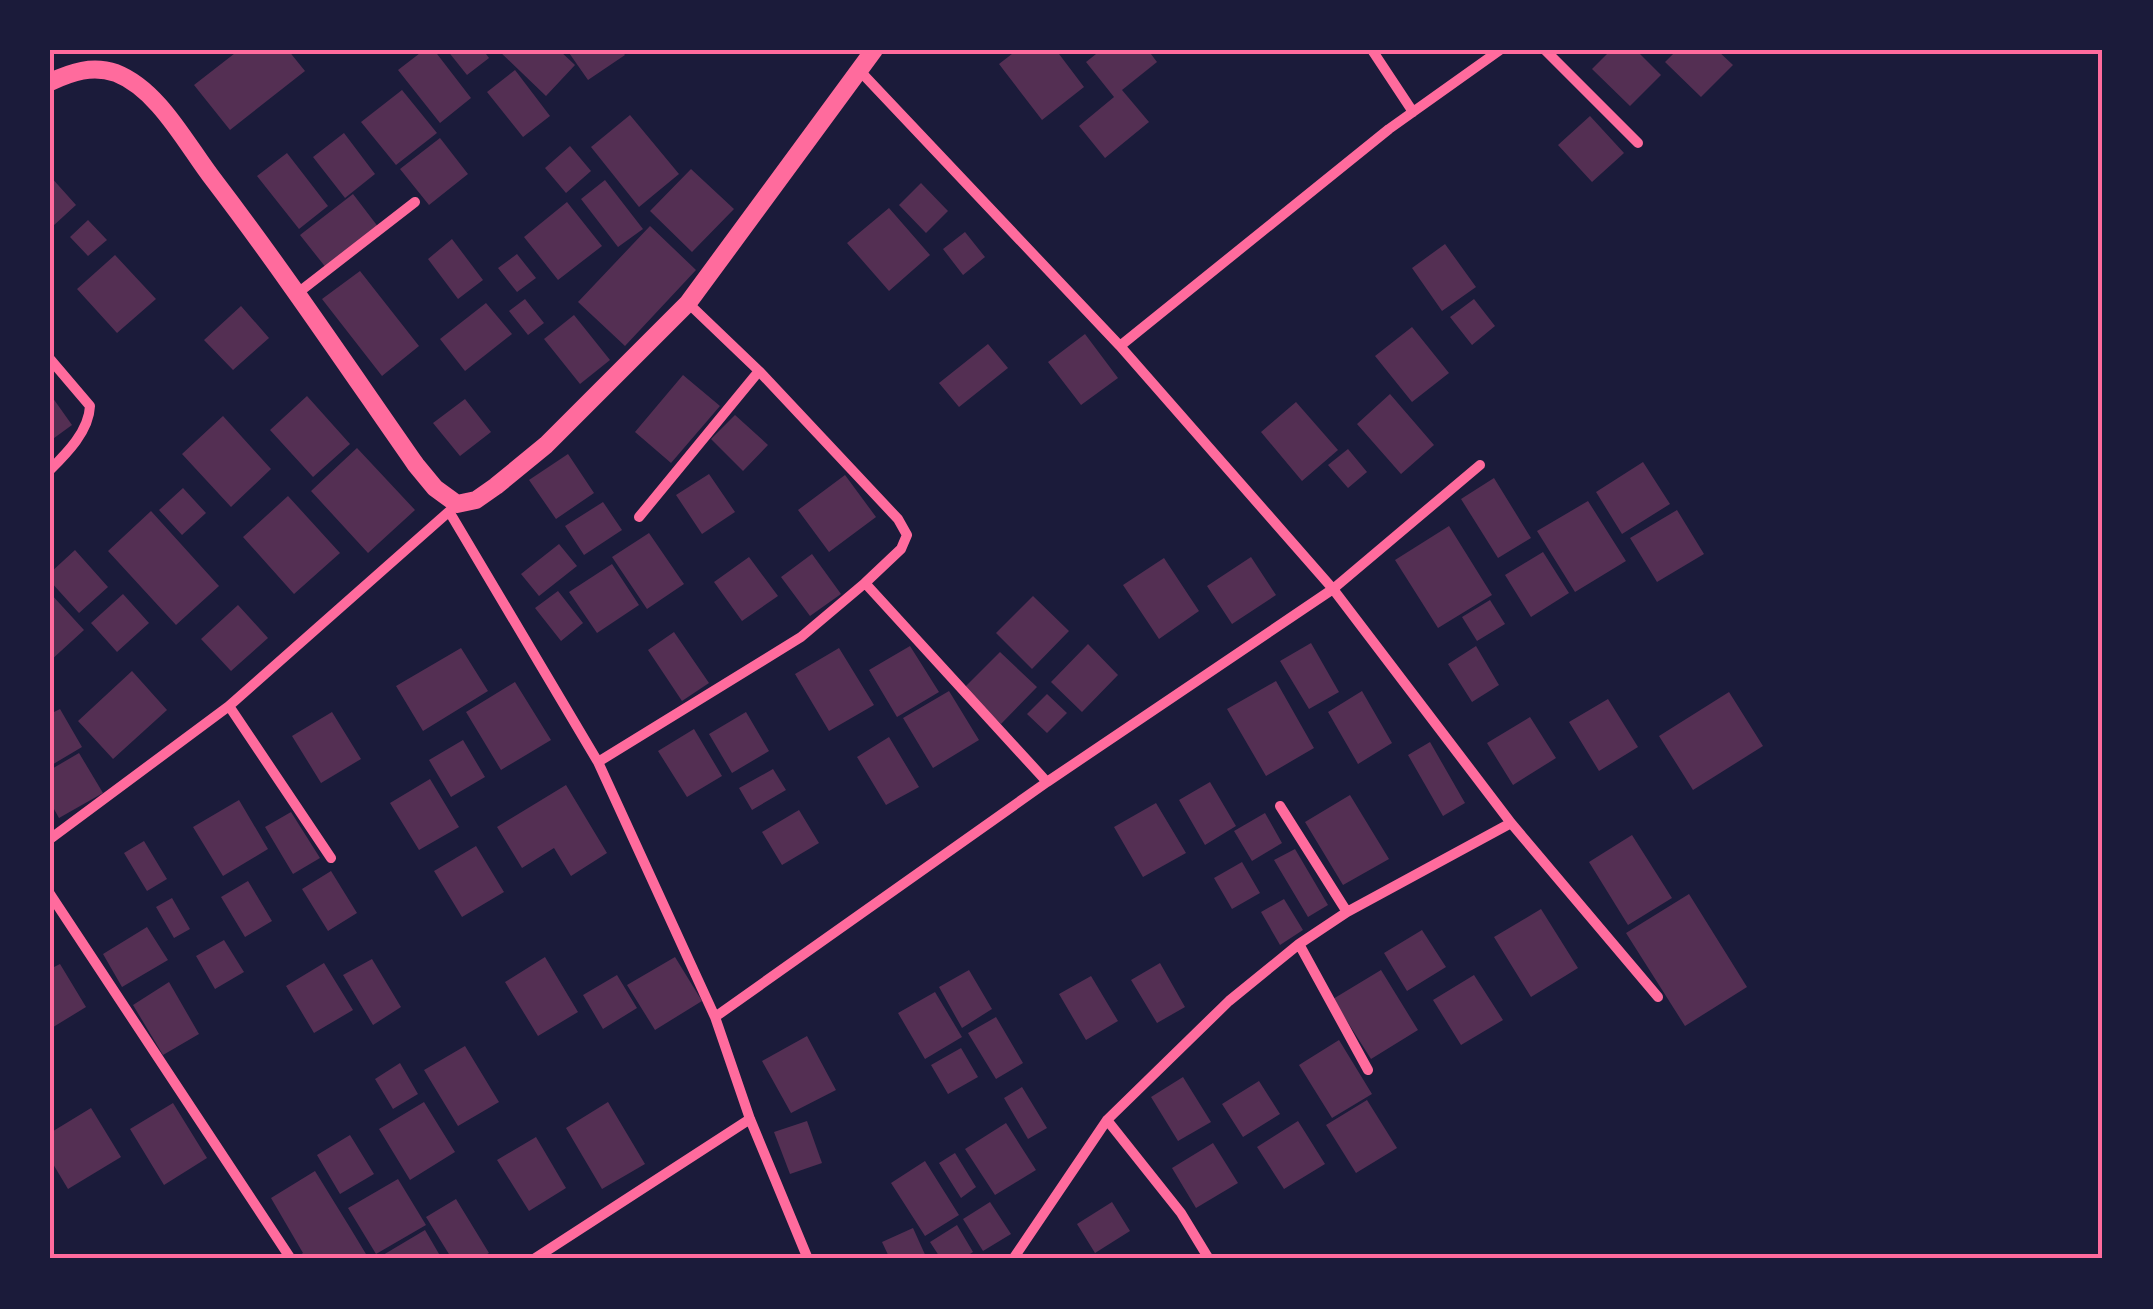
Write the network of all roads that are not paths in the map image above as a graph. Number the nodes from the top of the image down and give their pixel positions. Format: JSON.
{"nodes":[{"id":1,"x":874,"y":50,"type":"edge"},
{"id":2,"x":1372,"y":50,"type":"edge"},
{"id":3,"x":1500,"y":50,"type":"edge"},
{"id":4,"x":1544,"y":50,"type":"edge"},
{"id":5,"x":858,"y":70,"type":"junction"},
{"id":6,"x":50,"y":82,"type":"edge"},
{"id":7,"x":1414,"y":112,"type":"junction"},
{"id":8,"x":1638,"y":143,"type":"dead end"},
{"id":9,"x":415,"y":202,"type":"dead end"},
{"id":10,"x":299,"y":292,"type":"junction"},
{"id":11,"x":688,"y":302,"type":"junction"},
{"id":12,"x":1120,"y":346,"type":"junction"},
{"id":13,"x":50,"y":359,"type":"edge"},
{"id":14,"x":759,"y":371,"type":"junction"},
{"id":15,"x":1480,"y":465,"type":"dead end"},
{"id":16,"x":50,"y":470,"type":"edge"},
{"id":17,"x":453,"y":508,"type":"junction"},
{"id":18,"x":640,"y":516,"type":"dead end"},
{"id":19,"x":864,"y":583,"type":"junction"},
{"id":20,"x":1333,"y":589,"type":"junction"},
{"id":21,"x":229,"y":706,"type":"junction"},
{"id":22,"x":598,"y":762,"type":"junction"},
{"id":23,"x":1047,"y":782,"type":"junction"},
{"id":24,"x":1280,"y":806,"type":"dead end"},
{"id":25,"x":1511,"y":823,"type":"junction"},
{"id":26,"x":50,"y":839,"type":"edge"},
{"id":27,"x":332,"y":858,"type":"dead end"},
{"id":28,"x":50,"y":894,"type":"edge"},
{"id":29,"x":1347,"y":912,"type":"junction"},
{"id":30,"x":1300,"y":944,"type":"junction"},
{"id":31,"x":1658,"y":997,"type":"dead end"},
{"id":32,"x":716,"y":1018,"type":"junction"},
{"id":33,"x":1368,"y":1070,"type":"dead end"},
{"id":34,"x":750,"y":1119,"type":"junction"},
{"id":35,"x":1107,"y":1120,"type":"junction"},
{"id":36,"x":291,"y":1259,"type":"edge"},
{"id":37,"x":534,"y":1259,"type":"edge"},
{"id":38,"x":808,"y":1259,"type":"edge"},
{"id":39,"x":1013,"y":1259,"type":"edge"},
{"id":40,"x":1209,"y":1259,"type":"edge"}],
"edges":[{"from":1,"to":5,"type":"street"},
{"from":2,"to":7,"type":"street"},
{"from":3,"to":7,"type":"street"},
{"from":4,"to":8,"type":"street"},
{"from":5,"to":11,"type":"street"},
{"from":5,"to":12,"type":"street"},
{"from":6,"to":10,"type":"street"},
{"from":7,"to":12,"type":"street"},
{"from":9,"to":10,"type":"street"},
{"from":10,"to":17,"type":"street"},
{"from":11,"to":14,"type":"street"},
{"from":11,"to":17,"type":"street"},
{"from":12,"to":20,"type":"street"},
{"from":13,"to":16,"type":"street"},
{"from":14,"to":18,"type":"street"},
{"from":14,"to":19,"type":"street"},
{"from":15,"to":20,"type":"street"},
{"from":17,"to":21,"type":"street"},
{"from":17,"to":22,"type":"street"},
{"from":19,"to":22,"type":"street"},
{"from":19,"to":23,"type":"street"},
{"from":20,"to":23,"type":"street"},
{"from":20,"to":25,"type":"street"},
{"from":21,"to":26,"type":"street"},
{"from":21,"to":27,"type":"street"},
{"from":22,"to":32,"type":"street"},
{"from":23,"to":32,"type":"street"},
{"from":24,"to":29,"type":"street"},
{"from":25,"to":29,"type":"street"},
{"from":25,"to":31,"type":"street"},
{"from":28,"to":36,"type":"street"},
{"from":29,"to":30,"type":"street"},
{"from":30,"to":33,"type":"street"},
{"from":30,"to":35,"type":"street"},
{"from":32,"to":34,"type":"street"},
{"from":34,"to":37,"type":"street"},
{"from":34,"to":38,"type":"street"},
{"from":35,"to":39,"type":"street"},
{"from":35,"to":40,"type":"street"}]}
